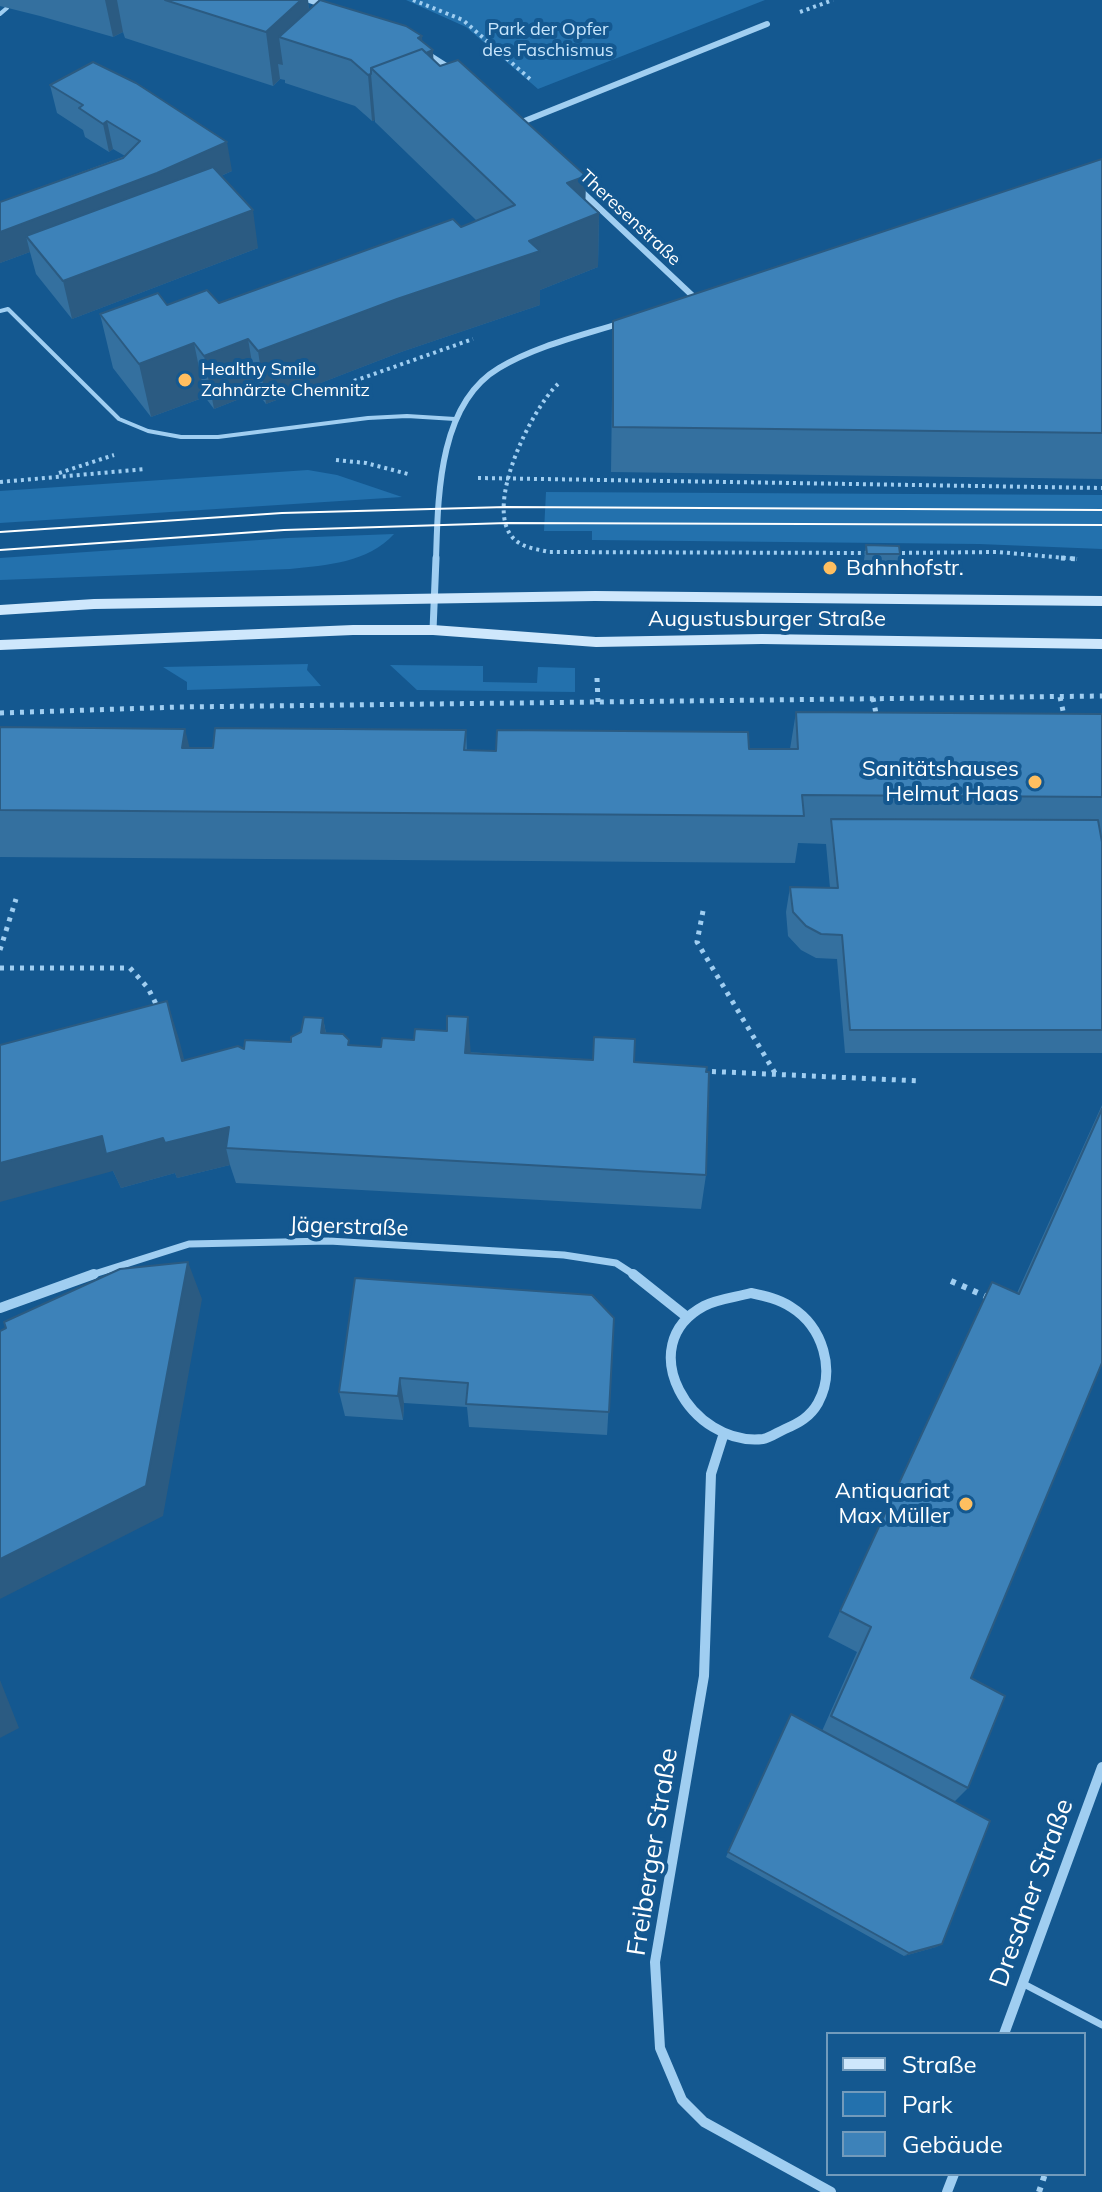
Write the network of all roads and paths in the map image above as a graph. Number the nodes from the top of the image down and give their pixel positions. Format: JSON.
{"nodes":[{"id":1,"x":309,"y":0,"type":"edge"},
{"id":2,"x":413,"y":0,"type":"edge"},
{"id":3,"x":7,"y":8,"type":"dead end"},
{"id":4,"x":335,"y":9,"type":"edge"},
{"id":5,"x":0,"y":14,"type":"edge"},
{"id":6,"x":767,"y":24,"type":"dead end"},
{"id":7,"x":416,"y":48,"type":"edge"},
{"id":8,"x":456,"y":73,"type":"edge"},
{"id":9,"x":560,"y":106,"type":"junction"},
{"id":10,"x":523,"y":136,"type":"edge"},
{"id":11,"x":567,"y":177,"type":"edge"},
{"id":12,"x":711,"y":294,"type":"edge"},
{"id":13,"x":696,"y":299,"type":"junction"},
{"id":14,"x":685,"y":303,"type":"edge"},
{"id":15,"x":0,"y":311,"type":"edge"},
{"id":16,"x":626,"y":321,"type":"edge"},
{"id":17,"x":487,"y":334,"type":"dead end"},
{"id":18,"x":352,"y":382,"type":"dead end"},
{"id":19,"x":560,"y":383,"type":"dead end"},
{"id":20,"x":455,"y":419,"type":"junction"},
{"id":21,"x":162,"y":434,"type":"junction"},
{"id":22,"x":508,"y":478,"type":"junction"},
{"id":23,"x":0,"y":482,"type":"edge"},
{"id":24,"x":1102,"y":488,"type":"edge"},
{"id":25,"x":875,"y":553,"type":"edge"},
{"id":26,"x":890,"y":553,"type":"edge"},
{"id":27,"x":1089,"y":560,"type":"dead end"},
{"id":28,"x":435,"y":598,"type":"junction"},
{"id":29,"x":1102,"y":601,"type":"edge"},
{"id":30,"x":0,"y":610,"type":"edge"},
{"id":31,"x":433,"y":630,"type":"junction"},
{"id":32,"x":1102,"y":644,"type":"edge"},
{"id":33,"x":0,"y":645,"type":"edge"},
{"id":34,"x":1102,"y":696,"type":"edge"},
{"id":35,"x":1060,"y":697,"type":"junction"},
{"id":36,"x":873,"y":698,"type":"junction"},
{"id":37,"x":0,"y":713,"type":"edge"},
{"id":38,"x":877,"y":724,"type":"edge"},
{"id":39,"x":1066,"y":729,"type":"edge"},
{"id":40,"x":16,"y":899,"type":"dead end"},
{"id":41,"x":703,"y":911,"type":"dead end"},
{"id":42,"x":0,"y":950,"type":"edge"},
{"id":43,"x":0,"y":968,"type":"edge"},
{"id":44,"x":163,"y":1020,"type":"edge"},
{"id":45,"x":688,"y":1070,"type":"edge"},
{"id":46,"x":776,"y":1074,"type":"junction"},
{"id":47,"x":921,"y":1081,"type":"dead end"},
{"id":48,"x":951,"y":1281,"type":"dead end"},
{"id":49,"x":1005,"y":1305,"type":"edge"},
{"id":50,"x":0,"y":1308,"type":"edge"},
{"id":51,"x":687,"y":1317,"type":"junction"},
{"id":52,"x":724,"y":1433,"type":"junction"},
{"id":53,"x":1102,"y":1767,"type":"edge"},
{"id":54,"x":1022,"y":1983,"type":"junction"},
{"id":55,"x":1102,"y":2025,"type":"edge"},
{"id":56,"x":1005,"y":2032,"type":"edge"},
{"id":57,"x":831,"y":2192,"type":"edge"}],
"edges":[{"from":1,"to":4,"type":"street"},
{"from":2,"to":9,"type":"path"},
{"from":3,"to":5,"type":"lane"},
{"from":6,"to":9,"type":"street"},
{"from":7,"to":8,"type":"street"},
{"from":9,"to":10,"type":"street"},
{"from":11,"to":13,"type":"street","name":"Theresenstraße"},
{"from":12,"to":13,"type":"street"},
{"from":13,"to":14,"type":"street"},
{"from":15,"to":21,"type":"lane"},
{"from":16,"to":20,"type":"street"},
{"from":17,"to":18,"type":"path"},
{"from":19,"to":22,"type":"path"},
{"from":20,"to":21,"type":"lane"},
{"from":20,"to":28,"type":"street"},
{"from":21,"to":23,"type":"path"},
{"from":22,"to":24,"type":"path"},
{"from":22,"to":25,"type":"path"},
{"from":26,"to":27,"type":"path"},
{"from":28,"to":29,"type":"main road","name":"Augustusburger Straße"},
{"from":28,"to":30,"type":"main road","name":"Augustusburger Straße"},
{"from":28,"to":31,"type":"street"},
{"from":31,"to":32,"type":"main road","name":"Augustusburger Straße"},
{"from":31,"to":33,"type":"main road","name":"Augustusburger Straße"},
{"from":34,"to":35,"type":"path"},
{"from":35,"to":36,"type":"path"},
{"from":35,"to":39,"type":"path"},
{"from":36,"to":37,"type":"path"},
{"from":36,"to":38,"type":"path"},
{"from":40,"to":42,"type":"path"},
{"from":41,"to":46,"type":"path"},
{"from":43,"to":44,"type":"path"},
{"from":45,"to":46,"type":"path"},
{"from":46,"to":47,"type":"path"},
{"from":48,"to":49,"type":"path"},
{"from":50,"to":51,"type":"street","name":"Jägerstraße"},
{"from":51,"to":52,"type":"street"},
{"from":51,"to":52,"type":"street"},
{"from":52,"to":57,"type":"street","name":"Freiberger Straße"},
{"from":53,"to":54,"type":"street","name":"Dresdner Straße"},
{"from":54,"to":55,"type":"lane"},
{"from":54,"to":56,"type":"street","name":"Dresdner Straße"}]}
